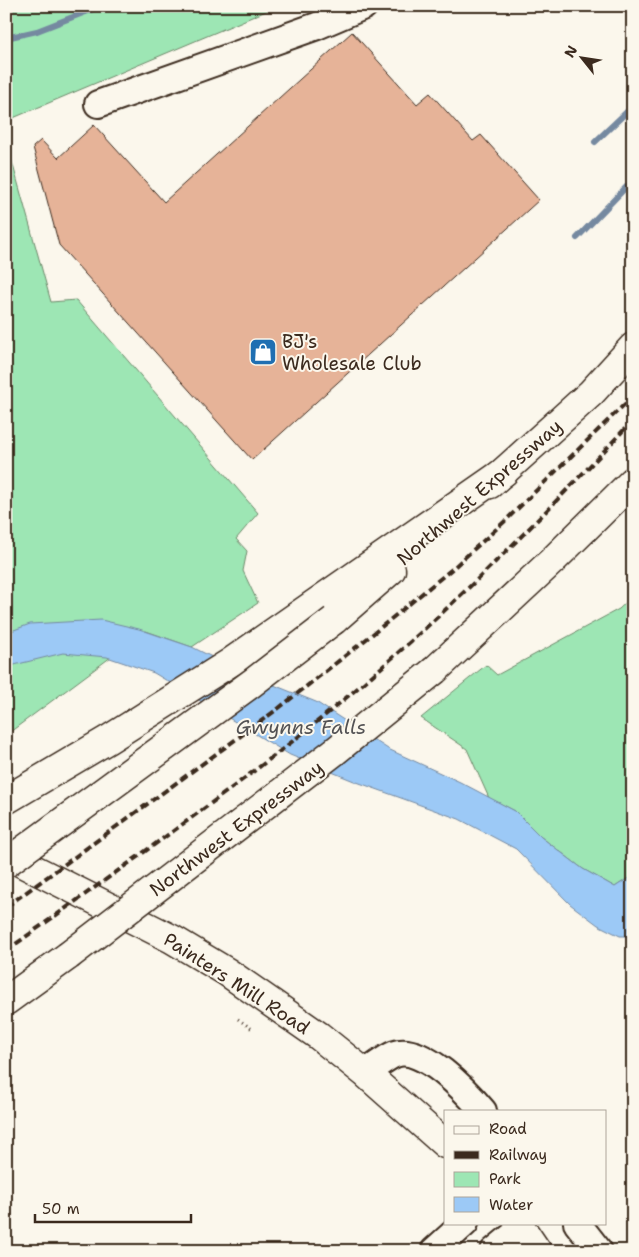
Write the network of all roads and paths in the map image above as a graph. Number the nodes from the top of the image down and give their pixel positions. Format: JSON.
{"nodes":[{"id":1,"x":364,"y":6,"type":"edge"},
{"id":2,"x":98,"y":104,"type":"dead end"},
{"id":3,"x":633,"y":348,"type":"edge"},
{"id":4,"x":504,"y":472,"type":"junction"},
{"id":5,"x":633,"y":481,"type":"edge"},
{"id":6,"x":6,"y":800,"type":"edge"},
{"id":7,"x":6,"y":855,"type":"edge"},
{"id":8,"x":6,"y":863,"type":"edge"},
{"id":9,"x":6,"y":1001,"type":"edge"},
{"id":10,"x":238,"y":1019,"type":"dead end"},
{"id":11,"x":252,"y":1029,"type":"dead end"},
{"id":12,"x":365,"y":1073,"type":"junction"},
{"id":13,"x":482,"y":1110,"type":"edge"},
{"id":14,"x":444,"y":1143,"type":"edge"},
{"id":15,"x":464,"y":1224,"type":"edge"},
{"id":16,"x":578,"y":1224,"type":"edge"},
{"id":17,"x":520,"y":1226,"type":"edge"},
{"id":18,"x":434,"y":1251,"type":"edge"},
{"id":19,"x":494,"y":1251,"type":"edge"},
{"id":20,"x":537,"y":1251,"type":"edge"},
{"id":21,"x":600,"y":1251,"type":"edge"}],
"edges":[{"from":1,"to":2,"type":"street"},
{"from":3,"to":4,"type":"main road","name":"Northwest Expressway"},
{"from":4,"to":6,"type":"main road"},
{"from":4,"to":8,"type":"main road","name":"Northwest Expressway","bridge":true},
{"from":5,"to":9,"type":"main road","name":"Northwest Expressway","bridge":true},
{"from":7,"to":12,"type":"main road","name":"Painters Mill Road"},
{"from":10,"to":11,"type":"path"},
{"from":12,"to":13,"type":"street"},
{"from":12,"to":14,"type":"main road","name":"Painters Mill Road"},
{"from":15,"to":18,"type":"street"},
{"from":16,"to":21,"type":"street"},
{"from":17,"to":19,"type":"street"},
{"from":17,"to":20,"type":"main road"}]}
